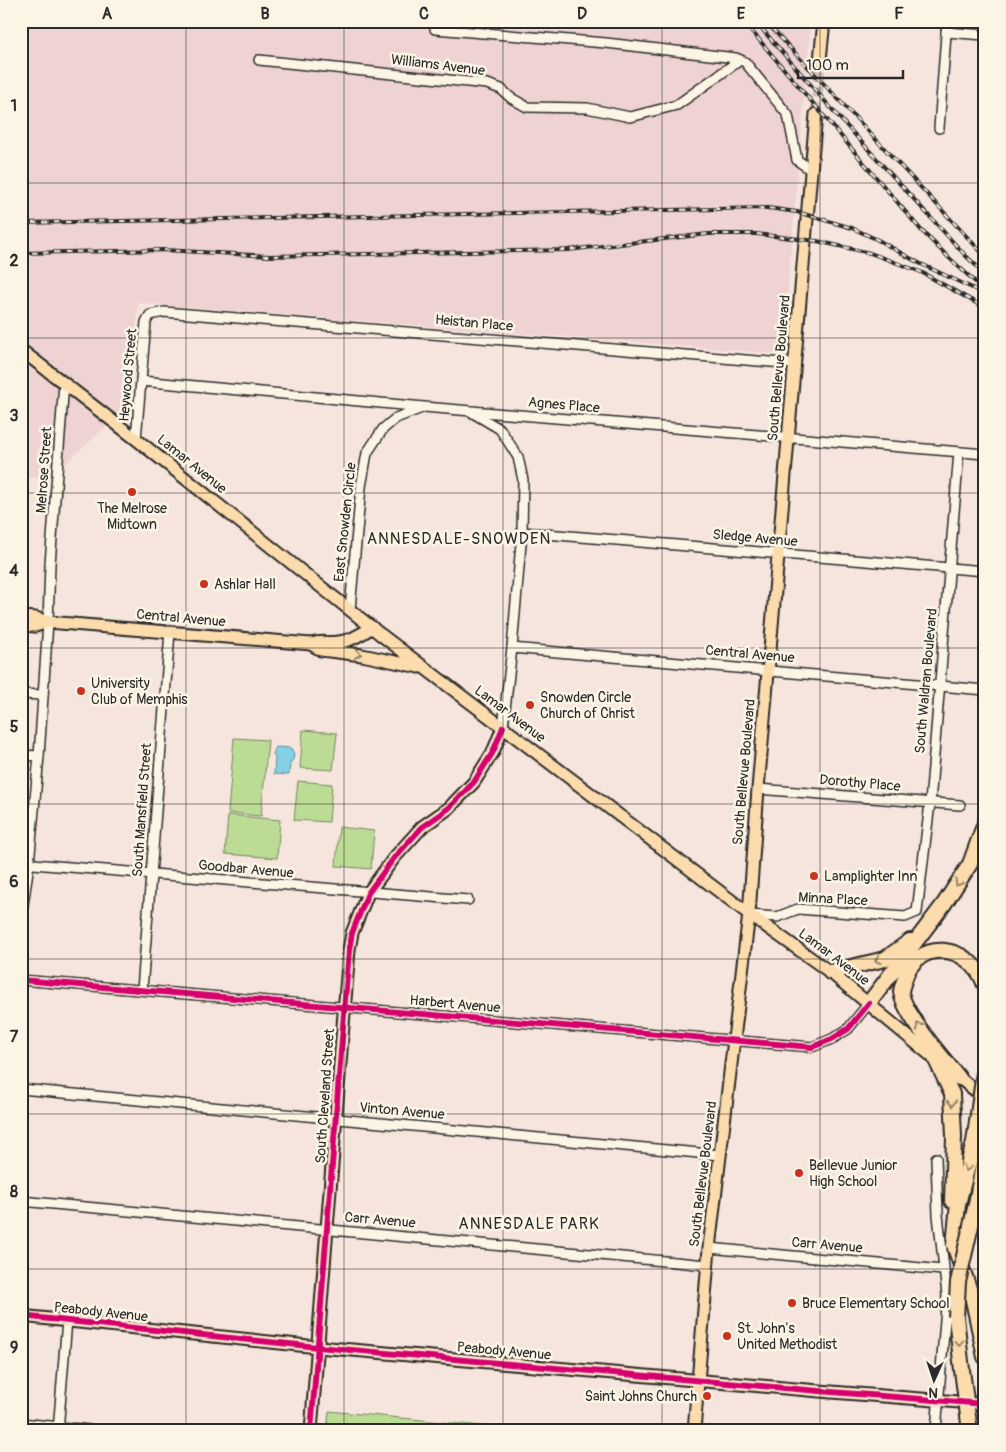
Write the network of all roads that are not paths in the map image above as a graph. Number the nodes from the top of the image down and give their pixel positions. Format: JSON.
{"nodes":[{"id":1,"x":824,"y":21,"type":"edge"},
{"id":2,"x":947,"y":21,"type":"edge"},
{"id":3,"x":436,"y":29,"type":"dead end"},
{"id":4,"x":946,"y":32,"type":"junction"},
{"id":5,"x":985,"y":34,"type":"edge"},
{"id":6,"x":260,"y":60,"type":"dead end"},
{"id":7,"x":740,"y":60,"type":"junction"},
{"id":8,"x":820,"y":60,"type":"tunnel mouth"},
{"id":9,"x":816,"y":114,"type":"tunnel mouth"},
{"id":10,"x":939,"y":128,"type":"dead end"},
{"id":11,"x":811,"y":170,"type":"junction"},
{"id":12,"x":150,"y":315,"type":"joint"},
{"id":13,"x":21,"y":350,"type":"edge"},
{"id":14,"x":795,"y":364,"type":"junction"},
{"id":15,"x":141,"y":381,"type":"junction"},
{"id":16,"x":64,"y":382,"type":"junction"},
{"id":17,"x":424,"y":407,"type":"junction"},
{"id":18,"x":469,"y":411,"type":"junction"},
{"id":19,"x":788,"y":437,"type":"junction"},
{"id":20,"x":136,"y":439,"type":"junction"},
{"id":21,"x":959,"y":452,"type":"junction"},
{"id":22,"x":985,"y":454,"type":"edge"},
{"id":23,"x":522,"y":532,"type":"junction"},
{"id":24,"x":778,"y":554,"type":"junction"},
{"id":25,"x":950,"y":568,"type":"junction"},
{"id":26,"x":985,"y":571,"type":"edge"},
{"id":27,"x":350,"y":609,"type":"junction"},
{"id":28,"x":21,"y":616,"type":"edge"},
{"id":29,"x":48,"y":622,"type":"junction"},
{"id":30,"x":21,"y":624,"type":"edge"},
{"id":31,"x":372,"y":627,"type":"junction"},
{"id":32,"x":170,"y":632,"type":"junction"},
{"id":33,"x":311,"y":644,"type":"junction"},
{"id":34,"x":512,"y":648,"type":"junction"},
{"id":35,"x":426,"y":669,"type":"junction"},
{"id":36,"x":768,"y":671,"type":"junction"},
{"id":37,"x":939,"y":686,"type":"junction"},
{"id":38,"x":985,"y":690,"type":"edge"},
{"id":39,"x":21,"y":694,"type":"edge"},
{"id":40,"x":43,"y":695,"type":"junction"},
{"id":41,"x":503,"y":727,"type":"junction"},
{"id":42,"x":21,"y":755,"type":"edge"},
{"id":43,"x":39,"y":756,"type":"junction"},
{"id":44,"x":758,"y":788,"type":"junction"},
{"id":45,"x":930,"y":803,"type":"junction"},
{"id":46,"x":960,"y":805,"type":"dead end"},
{"id":47,"x":985,"y":823,"type":"edge"},
{"id":48,"x":25,"y":863,"type":"edge"},
{"id":49,"x":151,"y":875,"type":"junction"},
{"id":50,"x":368,"y":893,"type":"junction"},
{"id":51,"x":468,"y":900,"type":"dead end"},
{"id":52,"x":917,"y":912,"type":"joint"},
{"id":53,"x":749,"y":914,"type":"junction"},
{"id":54,"x":21,"y":919,"type":"edge"},
{"id":55,"x":919,"y":935,"type":"junction"},
{"id":56,"x":830,"y":972,"type":"junction"},
{"id":57,"x":21,"y":980,"type":"edge"},
{"id":58,"x":985,"y":985,"type":"edge"},
{"id":59,"x":142,"y":990,"type":"junction"},
{"id":60,"x":869,"y":1003,"type":"junction"},
{"id":61,"x":344,"y":1007,"type":"junction"},
{"id":62,"x":734,"y":1039,"type":"junction"},
{"id":63,"x":935,"y":1058,"type":"junction"},
{"id":64,"x":985,"y":1066,"type":"edge"},
{"id":65,"x":959,"y":1078,"type":"junction"},
{"id":66,"x":21,"y":1089,"type":"edge"},
{"id":67,"x":985,"y":1098,"type":"edge"},
{"id":68,"x":336,"y":1119,"type":"junction"},
{"id":69,"x":985,"y":1153,"type":"edge"},
{"id":70,"x":720,"y":1155,"type":"junction"},
{"id":71,"x":936,"y":1158,"type":"dead end"},
{"id":72,"x":21,"y":1201,"type":"edge"},
{"id":73,"x":327,"y":1229,"type":"junction"},
{"id":74,"x":954,"y":1245,"type":"junction"},
{"id":75,"x":709,"y":1248,"type":"junction"},
{"id":76,"x":707,"y":1265,"type":"junction"},
{"id":77,"x":943,"y":1270,"type":"junction"},
{"id":78,"x":21,"y":1316,"type":"edge"},
{"id":79,"x":67,"y":1320,"type":"junction"},
{"id":80,"x":318,"y":1347,"type":"junction"},
{"id":81,"x":985,"y":1357,"type":"edge"},
{"id":82,"x":698,"y":1380,"type":"junction"},
{"id":83,"x":938,"y":1401,"type":"junction"},
{"id":84,"x":985,"y":1404,"type":"edge"},
{"id":85,"x":21,"y":1423,"type":"edge"},
{"id":86,"x":58,"y":1429,"type":"edge"},
{"id":87,"x":98,"y":1431,"type":"edge"},
{"id":88,"x":311,"y":1431,"type":"edge"},
{"id":89,"x":694,"y":1431,"type":"edge"},
{"id":90,"x":936,"y":1431,"type":"edge"},
{"id":91,"x":970,"y":1431,"type":"edge"}],
"edges":[{"from":1,"to":8,"type":"main road"},
{"from":2,"to":4,"type":"street"},
{"from":3,"to":7,"type":"street"},
{"from":4,"to":5,"type":"street"},
{"from":4,"to":10,"type":"street"},
{"from":6,"to":7,"type":"street","name":"Williams Avenue"},
{"from":7,"to":11,"type":"street"},
{"from":9,"to":11,"type":"main road","name":"South Bellevue Boulevard"},
{"from":11,"to":14,"type":"main road","name":"South Bellevue Boulevard"},
{"from":12,"to":14,"type":"street","name":"Heistan Place"},
{"from":12,"to":15,"type":"street","name":"Heywood Street"},
{"from":13,"to":16,"type":"main road","name":"Lamar Avenue"},
{"from":14,"to":19,"type":"main road","name":"South Bellevue Boulevard"},
{"from":15,"to":17,"type":"street","name":"Agnes Place"},
{"from":15,"to":20,"type":"street","name":"Heywood Street"},
{"from":16,"to":20,"type":"main road","name":"Lamar Avenue"},
{"from":16,"to":29,"type":"street","name":"Melrose Street"},
{"from":17,"to":18,"type":"street","name":"Agnes Place"},
{"from":17,"to":27,"type":"street","name":"East Snowden Circle"},
{"from":18,"to":19,"type":"street","name":"Agnes Place"},
{"from":18,"to":23,"type":"street"},
{"from":19,"to":21,"type":"street","name":"Agnes Place"},
{"from":19,"to":24,"type":"main road","name":"South Bellevue Boulevard"},
{"from":20,"to":27,"type":"main road","name":"Lamar Avenue"},
{"from":21,"to":22,"type":"street","name":"Agnes Place"},
{"from":21,"to":25,"type":"street","name":"South Waldran Boulevard"},
{"from":23,"to":24,"type":"street","name":"Sledge Avenue"},
{"from":23,"to":34,"type":"street"},
{"from":24,"to":25,"type":"street","name":"Sledge Avenue"},
{"from":24,"to":36,"type":"main road","name":"South Bellevue Boulevard"},
{"from":25,"to":26,"type":"street","name":"Sledge Avenue"},
{"from":25,"to":37,"type":"street","name":"South Waldran Boulevard"},
{"from":27,"to":31,"type":"main road","name":"Lamar Avenue"},
{"from":28,"to":29,"type":"main road","name":"Central Avenue"},
{"from":29,"to":30,"type":"main road","name":"Central Avenue"},
{"from":29,"to":32,"type":"main road","name":"Central Avenue"},
{"from":29,"to":40,"type":"street","name":"Melrose Street"},
{"from":31,"to":33,"type":"main road","name":"Central Avenue"},
{"from":31,"to":35,"type":"main road","name":"Lamar Avenue"},
{"from":32,"to":33,"type":"main road","name":"Central Avenue"},
{"from":32,"to":49,"type":"street","name":"South Mansfield Street"},
{"from":33,"to":35,"type":"main road","name":"Central Avenue","one_way":true},
{"from":34,"to":36,"type":"street","name":"Central Avenue"},
{"from":34,"to":41,"type":"street"},
{"from":35,"to":41,"type":"main road","name":"Lamar Avenue"},
{"from":36,"to":37,"type":"street","name":"Central Avenue"},
{"from":36,"to":44,"type":"main road","name":"South Bellevue Boulevard"},
{"from":37,"to":38,"type":"street","name":"Central Avenue"},
{"from":37,"to":45,"type":"street","name":"South Waldran Boulevard"},
{"from":39,"to":40,"type":"street"},
{"from":40,"to":43,"type":"street","name":"Melrose Street"},
{"from":41,"to":50,"type":"main road","name":"South Cleveland Street"},
{"from":41,"to":53,"type":"main road","name":"Lamar Avenue"},
{"from":42,"to":43,"type":"street"},
{"from":43,"to":48,"type":"street","name":"Melrose Street"},
{"from":44,"to":45,"type":"street","name":"Dorothy Place"},
{"from":44,"to":53,"type":"main road","name":"South Bellevue Boulevard"},
{"from":45,"to":46,"type":"street","name":"Dorothy Place"},
{"from":45,"to":52,"type":"street","name":"South Waldran Boulevard"},
{"from":47,"to":55,"type":"highway","one_way":true},
{"from":48,"to":49,"type":"street","name":"Goodbar Avenue"},
{"from":48,"to":54,"type":"street","name":"Melrose Street"},
{"from":49,"to":50,"type":"street","name":"Goodbar Avenue"},
{"from":49,"to":59,"type":"street","name":"South Mansfield Street"},
{"from":50,"to":51,"type":"street","name":"Goodbar Avenue"},
{"from":50,"to":61,"type":"main road","name":"South Cleveland Street"},
{"from":52,"to":53,"type":"street","name":"Minna Place"},
{"from":53,"to":56,"type":"main road","name":"Lamar Avenue"},
{"from":53,"to":62,"type":"main road","name":"South Bellevue Boulevard"},
{"from":55,"to":56,"type":"highway","one_way":true},
{"from":55,"to":60,"type":"highway"},
{"from":56,"to":60,"type":"main road","name":"Lamar Avenue"},
{"from":57,"to":59,"type":"street","name":"Harbert Avenue"},
{"from":65,"to":58,"type":"highway","one_way":true},
{"from":59,"to":61,"type":"street","name":"Harbert Avenue"},
{"from":60,"to":62,"type":"street","name":"Harbert Avenue"},
{"from":60,"to":63,"type":"main road","name":"Lamar Avenue"},
{"from":61,"to":62,"type":"street","name":"Harbert Avenue"},
{"from":61,"to":68,"type":"main road","name":"South Cleveland Street"},
{"from":62,"to":70,"type":"main road","name":"South Bellevue Boulevard"},
{"from":63,"to":65,"type":"main road","name":"Lamar Avenue"},
{"from":63,"to":74,"type":"highway","one_way":true},
{"from":64,"to":74,"type":"highway","one_way":true,"bridge":true},
{"from":65,"to":67,"type":"main road","name":"Lamar Avenue"},
{"from":66,"to":68,"type":"street","name":"Vinton Avenue"},
{"from":68,"to":70,"type":"street","name":"Vinton Avenue"},
{"from":68,"to":73,"type":"main road","name":"South Cleveland Street"},
{"from":69,"to":91,"type":"highway","one_way":true,"bridge":true},
{"from":70,"to":75,"type":"main road","name":"South Bellevue Boulevard"},
{"from":71,"to":77,"type":"street"},
{"from":72,"to":73,"type":"street","name":"Carr Avenue"},
{"from":73,"to":76,"type":"street","name":"Carr Avenue"},
{"from":73,"to":80,"type":"main road","name":"South Cleveland Street"},
{"from":74,"to":81,"type":"highway"},
{"from":75,"to":76,"type":"main road","name":"South Bellevue Boulevard"},
{"from":75,"to":77,"type":"street","name":"Carr Avenue"},
{"from":76,"to":82,"type":"main road","name":"South Bellevue Boulevard"},
{"from":77,"to":83,"type":"street"},
{"from":78,"to":79,"type":"main road","name":"Peabody Avenue"},
{"from":79,"to":80,"type":"main road","name":"Peabody Avenue"},
{"from":79,"to":86,"type":"street"},
{"from":80,"to":82,"type":"main road","name":"Peabody Avenue"},
{"from":80,"to":88,"type":"main road","name":"South Cleveland Street"},
{"from":82,"to":83,"type":"main road","name":"Peabody Avenue"},
{"from":82,"to":89,"type":"main road","name":"South Bellevue Boulevard"},
{"from":83,"to":84,"type":"main road","name":"Peabody Avenue"},
{"from":83,"to":90,"type":"street"},
{"from":85,"to":86,"type":"street"},
{"from":86,"to":87,"type":"street"}]}
